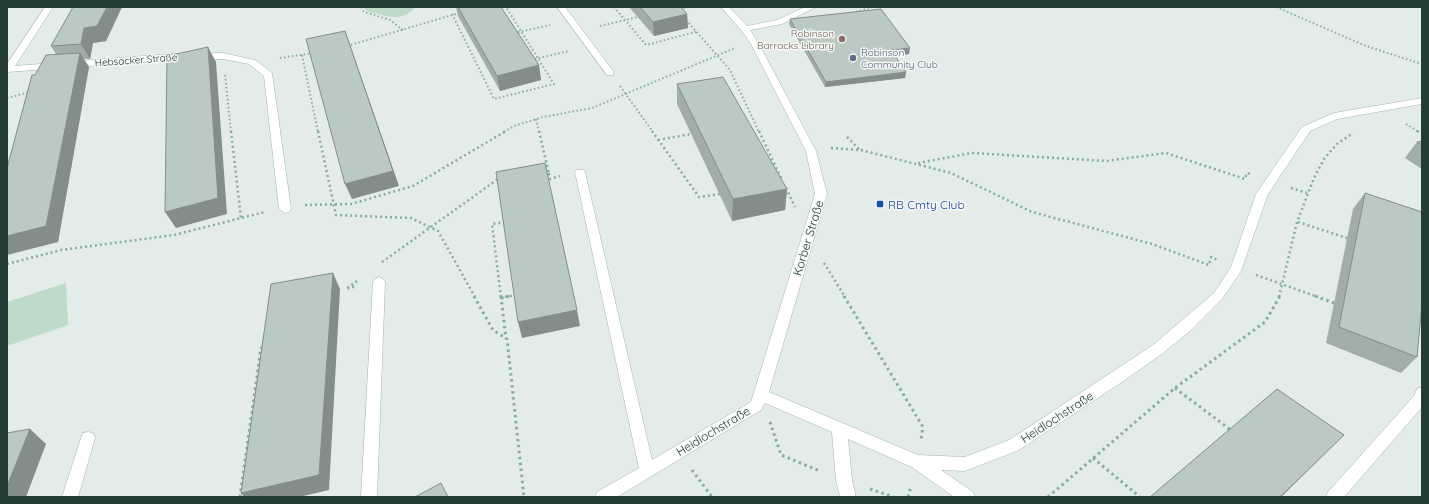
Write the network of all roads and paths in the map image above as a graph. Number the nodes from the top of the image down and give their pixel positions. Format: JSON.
{"nodes":[{"id":1,"x":49,"y":7,"type":"edge"},
{"id":2,"x":361,"y":7,"type":"edge"},
{"id":3,"x":506,"y":7,"type":"edge"},
{"id":4,"x":561,"y":7,"type":"edge"},
{"id":5,"x":614,"y":7,"type":"edge"},
{"id":6,"x":690,"y":7,"type":"edge"},
{"id":7,"x":725,"y":7,"type":"edge"},
{"id":8,"x":812,"y":7,"type":"edge"},
{"id":9,"x":872,"y":7,"type":"edge"},
{"id":10,"x":1276,"y":7,"type":"edge"},
{"id":11,"x":676,"y":10,"type":"edge"},
{"id":12,"x":856,"y":12,"type":"edge"},
{"id":13,"x":459,"y":13,"type":"dead end"},
{"id":14,"x":452,"y":14,"type":"junction"},
{"id":15,"x":681,"y":16,"type":"edge"},
{"id":16,"x":638,"y":18,"type":"dead end"},
{"id":17,"x":571,"y":20,"type":"junction"},
{"id":18,"x":626,"y":20,"type":"junction"},
{"id":19,"x":745,"y":29,"type":"junction"},
{"id":20,"x":403,"y":30,"type":"junction"},
{"id":21,"x":521,"y":31,"type":"junction"},
{"id":22,"x":578,"y":31,"type":"junction"},
{"id":23,"x":511,"y":33,"type":"edge"},
{"id":24,"x":755,"y":44,"type":"junction"},
{"id":25,"x":590,"y":46,"type":"junction"},
{"id":26,"x":341,"y":47,"type":"edge"},
{"id":27,"x":318,"y":52,"type":"edge"},
{"id":28,"x":302,"y":55,"type":"junction"},
{"id":29,"x":223,"y":56,"type":"junction"},
{"id":30,"x":538,"y":58,"type":"junction"},
{"id":31,"x":529,"y":60,"type":"edge"},
{"id":32,"x":252,"y":62,"type":"junction"},
{"id":33,"x":1422,"y":64,"type":"edge"},
{"id":34,"x":7,"y":69,"type":"edge"},
{"id":35,"x":610,"y":73,"type":"joint"},
{"id":36,"x":29,"y":93,"type":"edge"},
{"id":37,"x":626,"y":94,"type":"junction"},
{"id":38,"x":27,"y":100,"type":"edge"},
{"id":39,"x":1422,"y":101,"type":"edge"},
{"id":40,"x":536,"y":119,"type":"junction"},
{"id":41,"x":754,"y":121,"type":"dead end"},
{"id":42,"x":749,"y":122,"type":"edge"},
{"id":43,"x":1406,"y":124,"type":"dead end"},
{"id":44,"x":691,"y":134,"type":"edge"},
{"id":45,"x":1422,"y":134,"type":"edge"},
{"id":46,"x":847,"y":137,"type":"dead end"},
{"id":47,"x":658,"y":140,"type":"junction"},
{"id":48,"x":861,"y":150,"type":"junction"},
{"id":49,"x":811,"y":151,"type":"junction"},
{"id":50,"x":915,"y":164,"type":"junction"},
{"id":51,"x":539,"y":168,"type":"edge"},
{"id":52,"x":580,"y":172,"type":"joint"},
{"id":53,"x":549,"y":174,"type":"junction"},
{"id":54,"x":780,"y":176,"type":"edge"},
{"id":55,"x":501,"y":177,"type":"edge"},
{"id":56,"x":774,"y":177,"type":"edge"},
{"id":57,"x":1270,"y":181,"type":"junction"},
{"id":58,"x":1306,"y":193,"type":"dead end"},
{"id":59,"x":720,"y":194,"type":"edge"},
{"id":60,"x":334,"y":205,"type":"junction"},
{"id":61,"x":285,"y":208,"type":"junction"},
{"id":62,"x":241,"y":218,"type":"junction"},
{"id":63,"x":505,"y":222,"type":"edge"},
{"id":64,"x":1298,"y":222,"type":"dead end"},
{"id":65,"x":431,"y":227,"type":"junction"},
{"id":66,"x":1347,"y":238,"type":"dead end"},
{"id":67,"x":7,"y":264,"type":"edge"},
{"id":68,"x":1237,"y":268,"type":"junction"},
{"id":69,"x":377,"y":274,"type":"junction"},
{"id":70,"x":358,"y":280,"type":"dead end"},
{"id":71,"x":516,"y":295,"type":"edge"},
{"id":72,"x":501,"y":298,"type":"junction"},
{"id":73,"x":1334,"y":303,"type":"dead end"},
{"id":74,"x":507,"y":339,"type":"junction"},
{"id":75,"x":268,"y":347,"type":"edge"},
{"id":76,"x":1175,"y":388,"type":"dead end"},
{"id":77,"x":1422,"y":393,"type":"edge"},
{"id":78,"x":761,"y":395,"type":"junction"},
{"id":79,"x":839,"y":428,"type":"junction"},
{"id":80,"x":1232,"y":431,"type":"edge"},
{"id":81,"x":88,"y":438,"type":"dead end"},
{"id":82,"x":254,"y":447,"type":"edge"},
{"id":83,"x":247,"y":448,"type":"junction"},
{"id":84,"x":678,"y":452,"type":"junction"},
{"id":85,"x":1093,"y":458,"type":"dead end"},
{"id":86,"x":917,"y":462,"type":"junction"},
{"id":87,"x":647,"y":470,"type":"junction"},
{"id":88,"x":844,"y":480,"type":"junction"},
{"id":89,"x":70,"y":497,"type":"edge"},
{"id":90,"x":240,"y":497,"type":"edge"},
{"id":91,"x":369,"y":497,"type":"edge"},
{"id":92,"x":524,"y":497,"type":"edge"},
{"id":93,"x":603,"y":497,"type":"edge"},
{"id":94,"x":712,"y":497,"type":"edge"},
{"id":95,"x":848,"y":497,"type":"edge"},
{"id":96,"x":894,"y":497,"type":"edge"},
{"id":97,"x":967,"y":497,"type":"edge"},
{"id":98,"x":1140,"y":497,"type":"edge"},
{"id":99,"x":1334,"y":497,"type":"edge"}],
"edges":[{"from":1,"to":34,"type":"street","name":"Hebsacker Straße"},
{"from":2,"to":20,"type":"path"},
{"from":3,"to":21,"type":"path"},
{"from":4,"to":17,"type":"street"},
{"from":5,"to":18,"type":"path"},
{"from":6,"to":11,"type":"path"},
{"from":7,"to":19,"type":"street","name":"Korber Straße"},
{"from":8,"to":19,"type":"street"},
{"from":9,"to":12,"type":"path"},
{"from":10,"to":33,"type":"path"},
{"from":13,"to":14,"type":"path"},
{"from":14,"to":20,"type":"path"},
{"from":14,"to":30,"type":"path"},
{"from":15,"to":18,"type":"path"},
{"from":16,"to":18,"type":"path"},
{"from":17,"to":21,"type":"path"},
{"from":17,"to":22,"type":"street"},
{"from":18,"to":22,"type":"path"},
{"from":19,"to":24,"type":"street","name":"Korber Straße"},
{"from":20,"to":26,"type":"path"},
{"from":21,"to":23,"type":"path"},
{"from":21,"to":30,"type":"path"},
{"from":22,"to":25,"type":"street"},
{"from":24,"to":37,"type":"path"},
{"from":24,"to":49,"type":"street","name":"Korber Straße"},
{"from":25,"to":30,"type":"path"},
{"from":25,"to":35,"type":"street"},
{"from":27,"to":28,"type":"path"},
{"from":28,"to":32,"type":"path"},
{"from":28,"to":60,"type":"path"},
{"from":29,"to":32,"type":"street","name":"Hebsacker Straße"},
{"from":29,"to":34,"type":"street","name":"Hebsacker Straße"},
{"from":29,"to":62,"type":"path"},
{"from":30,"to":31,"type":"path"},
{"from":32,"to":61,"type":"street","name":"Hebsacker Straße"},
{"from":35,"to":37,"type":"path"},
{"from":36,"to":38,"type":"path"},
{"from":37,"to":40,"type":"path"},
{"from":37,"to":47,"type":"path"},
{"from":39,"to":57,"type":"street","name":"Heidlochstraße"},
{"from":40,"to":53,"type":"path"},
{"from":40,"to":60,"type":"path"},
{"from":41,"to":42,"type":"path"},
{"from":43,"to":45,"type":"path"},
{"from":44,"to":47,"type":"path"},
{"from":46,"to":48,"type":"path"},
{"from":47,"to":59,"type":"path"},
{"from":48,"to":49,"type":"path"},
{"from":48,"to":50,"type":"path"},
{"from":49,"to":78,"type":"street","name":"Korber Straße"},
{"from":50,"to":57,"type":"path"},
{"from":50,"to":68,"type":"path"},
{"from":51,"to":53,"type":"path"},
{"from":52,"to":53,"type":"path"},
{"from":52,"to":87,"type":"street"},
{"from":54,"to":56,"type":"path"},
{"from":55,"to":65,"type":"path"},
{"from":57,"to":58,"type":"path"},
{"from":57,"to":68,"type":"street","name":"Heidlochstraße"},
{"from":60,"to":61,"type":"path"},
{"from":60,"to":65,"type":"path"},
{"from":61,"to":62,"type":"path"},
{"from":62,"to":67,"type":"path"},
{"from":63,"to":72,"type":"path"},
{"from":64,"to":66,"type":"path"},
{"from":65,"to":69,"type":"path"},
{"from":65,"to":74,"type":"path"},
{"from":68,"to":73,"type":"path"},
{"from":68,"to":86,"type":"street","name":"Heidlochstraße"},
{"from":69,"to":70,"type":"path"},
{"from":69,"to":91,"type":"street"},
{"from":71,"to":72,"type":"path"},
{"from":72,"to":74,"type":"path"},
{"from":74,"to":92,"type":"path"},
{"from":75,"to":83,"type":"path"},
{"from":76,"to":80,"type":"path"},
{"from":77,"to":99,"type":"street"},
{"from":78,"to":79,"type":"street","name":"Heidlochstraße"},
{"from":78,"to":84,"type":"street","name":"Heidlochstraße"},
{"from":78,"to":88,"type":"path"},
{"from":79,"to":86,"type":"street","name":"Heidlochstraße"},
{"from":79,"to":88,"type":"street"},
{"from":81,"to":89,"type":"street"},
{"from":82,"to":83,"type":"path"},
{"from":83,"to":90,"type":"path"},
{"from":84,"to":87,"type":"street","name":"Heidlochstraße"},
{"from":84,"to":94,"type":"path"},
{"from":85,"to":98,"type":"path"},
{"from":86,"to":97,"type":"street"},
{"from":87,"to":93,"type":"street","name":"Heidlochstraße"},
{"from":88,"to":95,"type":"street"},
{"from":88,"to":96,"type":"path"}]}
